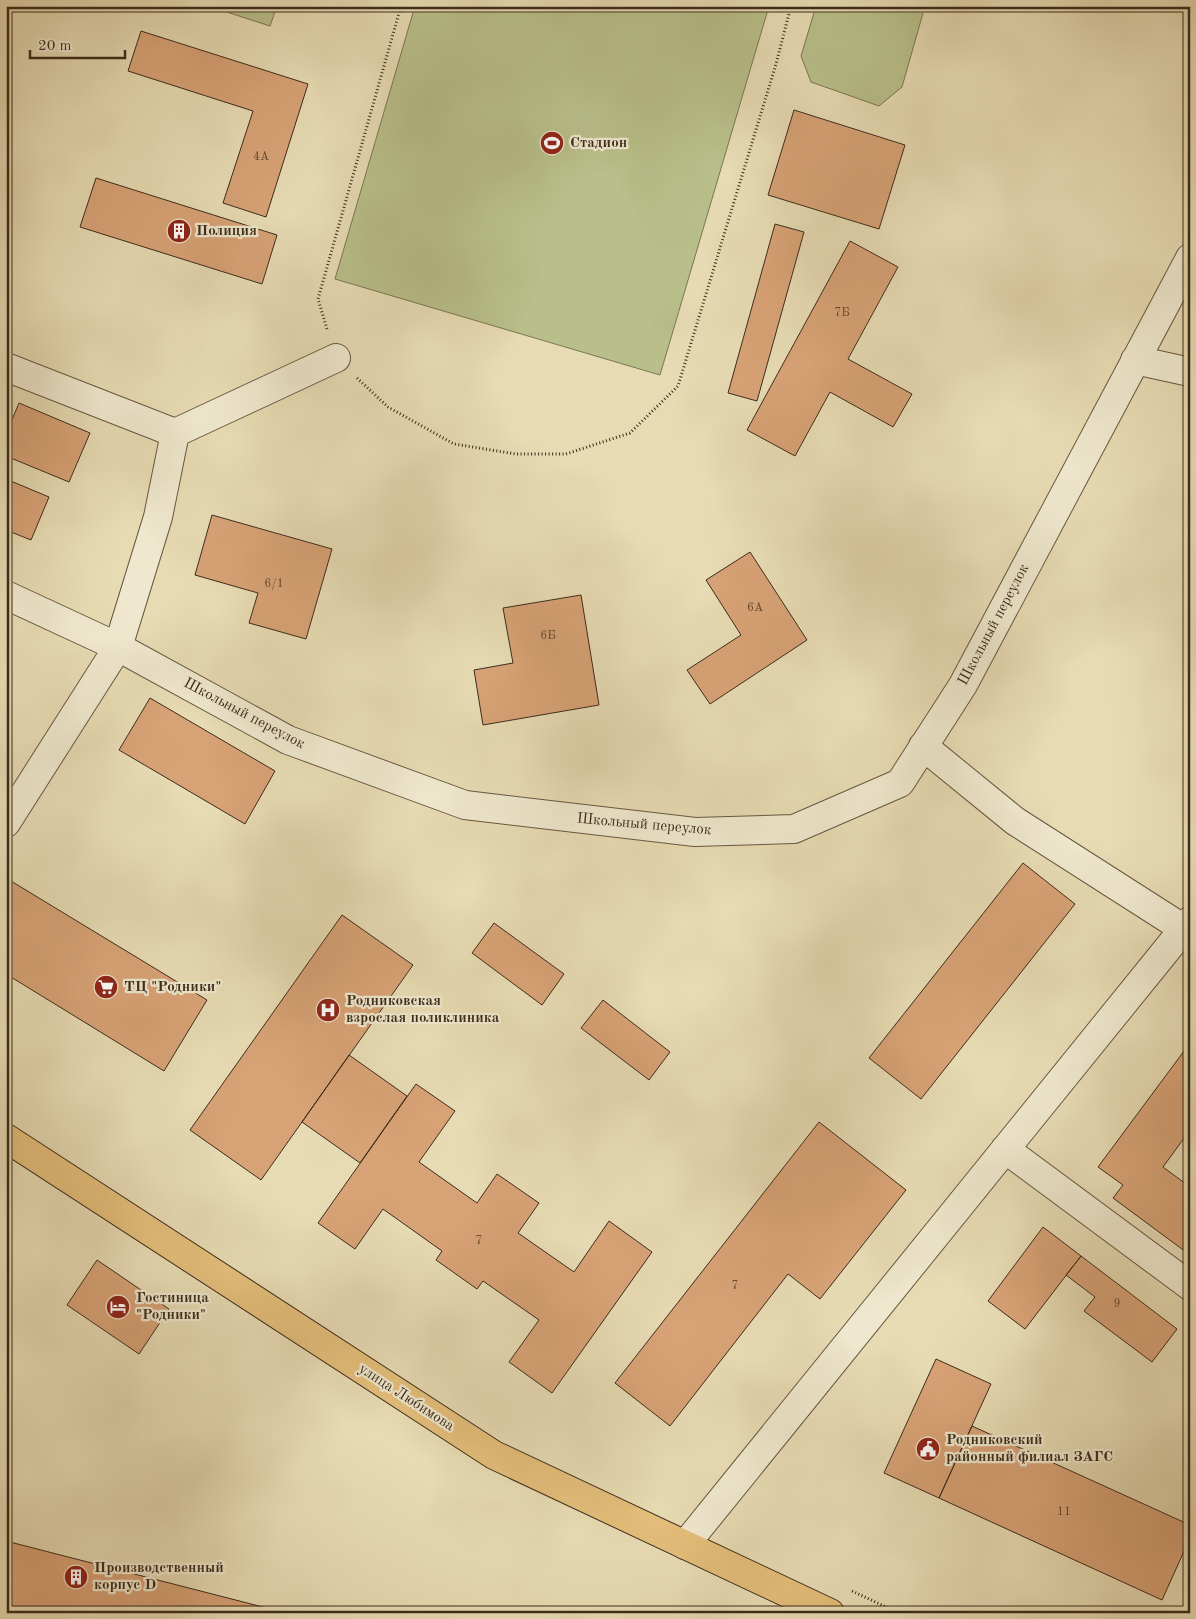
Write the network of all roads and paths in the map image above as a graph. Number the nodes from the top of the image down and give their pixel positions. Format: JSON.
{"nodes":[{"id":1,"x":401,"y":6,"type":"edge"},
{"id":2,"x":791,"y":6,"type":"edge"},
{"id":3,"x":1190,"y":258,"type":"edge"},
{"id":4,"x":336,"y":358,"type":"junction"},
{"id":5,"x":1135,"y":360,"type":"junction"},
{"id":6,"x":6,"y":367,"type":"edge"},
{"id":7,"x":1190,"y":372,"type":"edge"},
{"id":8,"x":175,"y":433,"type":"junction"},
{"id":9,"x":6,"y":595,"type":"edge"},
{"id":10,"x":118,"y":647,"type":"junction"},
{"id":11,"x":924,"y":746,"type":"junction"},
{"id":12,"x":6,"y":822,"type":"edge"},
{"id":13,"x":1187,"y":925,"type":"edge"},
{"id":14,"x":6,"y":1138,"type":"edge"},
{"id":15,"x":1006,"y":1149,"type":"junction"},
{"id":16,"x":1190,"y":1286,"type":"edge"},
{"id":17,"x":684,"y":1545,"type":"junction"},
{"id":18,"x":830,"y":1613,"type":"edge"}],
"edges":[{"from":1,"to":4,"type":"path"},
{"from":2,"to":4,"type":"path"},
{"from":3,"to":5,"type":"street","name":"Школьный переулок"},
{"from":4,"to":8,"type":"street"},
{"from":5,"to":7,"type":"street"},
{"from":5,"to":11,"type":"street","name":"Школьный переулок"},
{"from":6,"to":8,"type":"street"},
{"from":8,"to":10,"type":"street"},
{"from":9,"to":10,"type":"street","name":"Школьный переулок"},
{"from":10,"to":11,"type":"street","name":"Школьный переулок"},
{"from":10,"to":12,"type":"street"},
{"from":11,"to":13,"type":"street"},
{"from":13,"to":15,"type":"street"},
{"from":14,"to":17,"type":"main road","name":"улица Любимова"},
{"from":15,"to":16,"type":"street"},
{"from":15,"to":17,"type":"street"},
{"from":17,"to":18,"type":"main road","name":"улица Любимова"}]}
